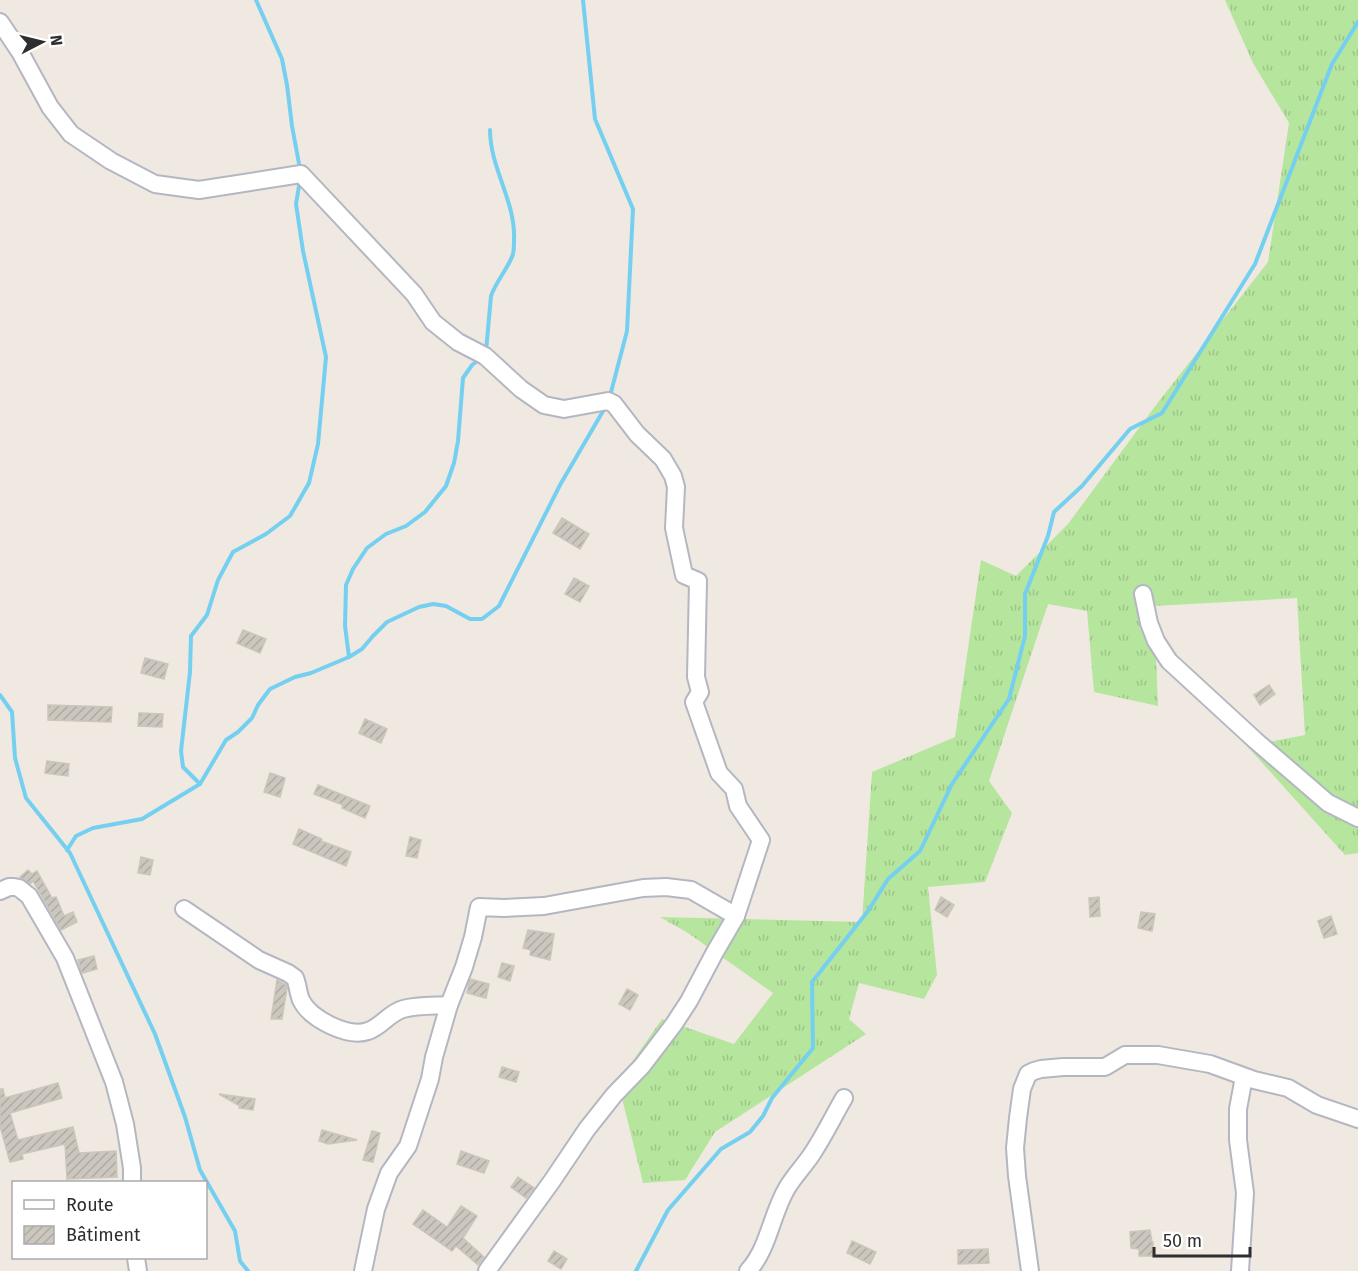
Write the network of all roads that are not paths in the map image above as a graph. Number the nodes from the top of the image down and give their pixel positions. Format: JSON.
{"nodes":[{"id":1,"x":0,"y":22,"type":"edge"},
{"id":2,"x":1143,"y":594,"type":"dead end"},
{"id":3,"x":1358,"y":818,"type":"edge"},
{"id":4,"x":0,"y":891,"type":"edge"},
{"id":5,"x":184,"y":909,"type":"dead end"},
{"id":6,"x":736,"y":916,"type":"junction"},
{"id":7,"x":449,"y":1005,"type":"junction"},
{"id":8,"x":1244,"y":1077,"type":"junction"},
{"id":9,"x":844,"y":1098,"type":"dead end"},
{"id":10,"x":1358,"y":1119,"type":"edge"},
{"id":11,"x":132,"y":1181,"type":"edge"},
{"id":12,"x":363,"y":1271,"type":"edge"},
{"id":13,"x":487,"y":1271,"type":"edge"},
{"id":14,"x":748,"y":1271,"type":"edge"},
{"id":15,"x":1030,"y":1271,"type":"edge"},
{"id":16,"x":1240,"y":1271,"type":"edge"}],
"edges":[{"from":1,"to":6,"type":"street"},
{"from":2,"to":3,"type":"street"},
{"from":4,"to":11,"type":"street"},
{"from":5,"to":7,"type":"street"},
{"from":6,"to":7,"type":"street"},
{"from":6,"to":13,"type":"street"},
{"from":7,"to":12,"type":"street"},
{"from":8,"to":10,"type":"street"},
{"from":8,"to":15,"type":"street"},
{"from":8,"to":16,"type":"street"},
{"from":9,"to":14,"type":"street"}]}
